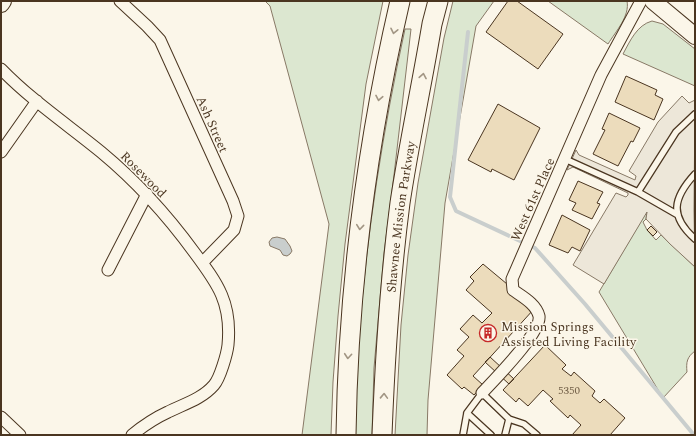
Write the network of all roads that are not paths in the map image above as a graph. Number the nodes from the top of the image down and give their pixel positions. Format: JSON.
{"nodes":[{"id":1,"x":3,"y":1,"type":"edge"},
{"id":2,"x":120,"y":1,"type":"edge"},
{"id":3,"x":400,"y":1,"type":"edge"},
{"id":4,"x":438,"y":1,"type":"edge"},
{"id":5,"x":641,"y":1,"type":"edge"},
{"id":6,"x":653,"y":1,"type":"edge"},
{"id":7,"x":1,"y":4,"type":"edge"},
{"id":8,"x":695,"y":36,"type":"edge"},
{"id":9,"x":1,"y":69,"type":"edge"},
{"id":10,"x":37,"y":101,"type":"junction"},
{"id":11,"x":695,"y":114,"type":"edge"},
{"id":12,"x":1,"y":152,"type":"edge"},
{"id":13,"x":565,"y":158,"type":"junction"},
{"id":14,"x":695,"y":174,"type":"edge"},
{"id":15,"x":638,"y":192,"type":"junction"},
{"id":16,"x":147,"y":194,"type":"junction"},
{"id":17,"x":678,"y":215,"type":"junction"},
{"id":18,"x":695,"y":240,"type":"edge"},
{"id":19,"x":202,"y":263,"type":"junction"},
{"id":20,"x":108,"y":270,"type":"dead end"},
{"id":21,"x":482,"y":393,"type":"junction"},
{"id":22,"x":467,"y":413,"type":"junction"},
{"id":23,"x":1,"y":417,"type":"edge"},
{"id":24,"x":509,"y":420,"type":"junction"},
{"id":25,"x":20,"y":435,"type":"edge"},
{"id":26,"x":132,"y":435,"type":"edge"},
{"id":27,"x":346,"y":435,"type":"edge"},
{"id":28,"x":382,"y":435,"type":"edge"},
{"id":29,"x":463,"y":435,"type":"edge"},
{"id":30,"x":491,"y":435,"type":"edge"},
{"id":31,"x":505,"y":435,"type":"edge"},
{"id":32,"x":537,"y":435,"type":"edge"}],
"edges":[{"from":1,"to":7,"type":"main road"},
{"from":2,"to":19,"type":"street","name":"Ash Street"},
{"from":3,"to":27,"type":"highway","one_way":true},
{"from":28,"to":4,"type":"highway","name":"Shawnee Mission Parkway","one_way":true},
{"from":5,"to":13,"type":"street","name":"West 61st Place"},
{"from":6,"to":8,"type":"main road"},
{"from":9,"to":10,"type":"street","name":"Rosewood"},
{"from":10,"to":12,"type":"street"},
{"from":10,"to":16,"type":"street","name":"Rosewood"},
{"from":11,"to":15,"type":"lane"},
{"from":13,"to":15,"type":"lane"},
{"from":13,"to":21,"type":"street","name":"West 61st Place"},
{"from":14,"to":17,"type":"lane"},
{"from":15,"to":17,"type":"lane"},
{"from":16,"to":19,"type":"street","name":"Rosewood"},
{"from":16,"to":20,"type":"street"},
{"from":17,"to":18,"type":"lane"},
{"from":19,"to":26,"type":"street","name":"Rosewood"},
{"from":21,"to":22,"type":"lane"},
{"from":21,"to":24,"type":"lane"},
{"from":22,"to":29,"type":"lane"},
{"from":22,"to":30,"type":"lane"},
{"from":23,"to":25,"type":"street"},
{"from":24,"to":31,"type":"lane"},
{"from":24,"to":32,"type":"lane"}]}
